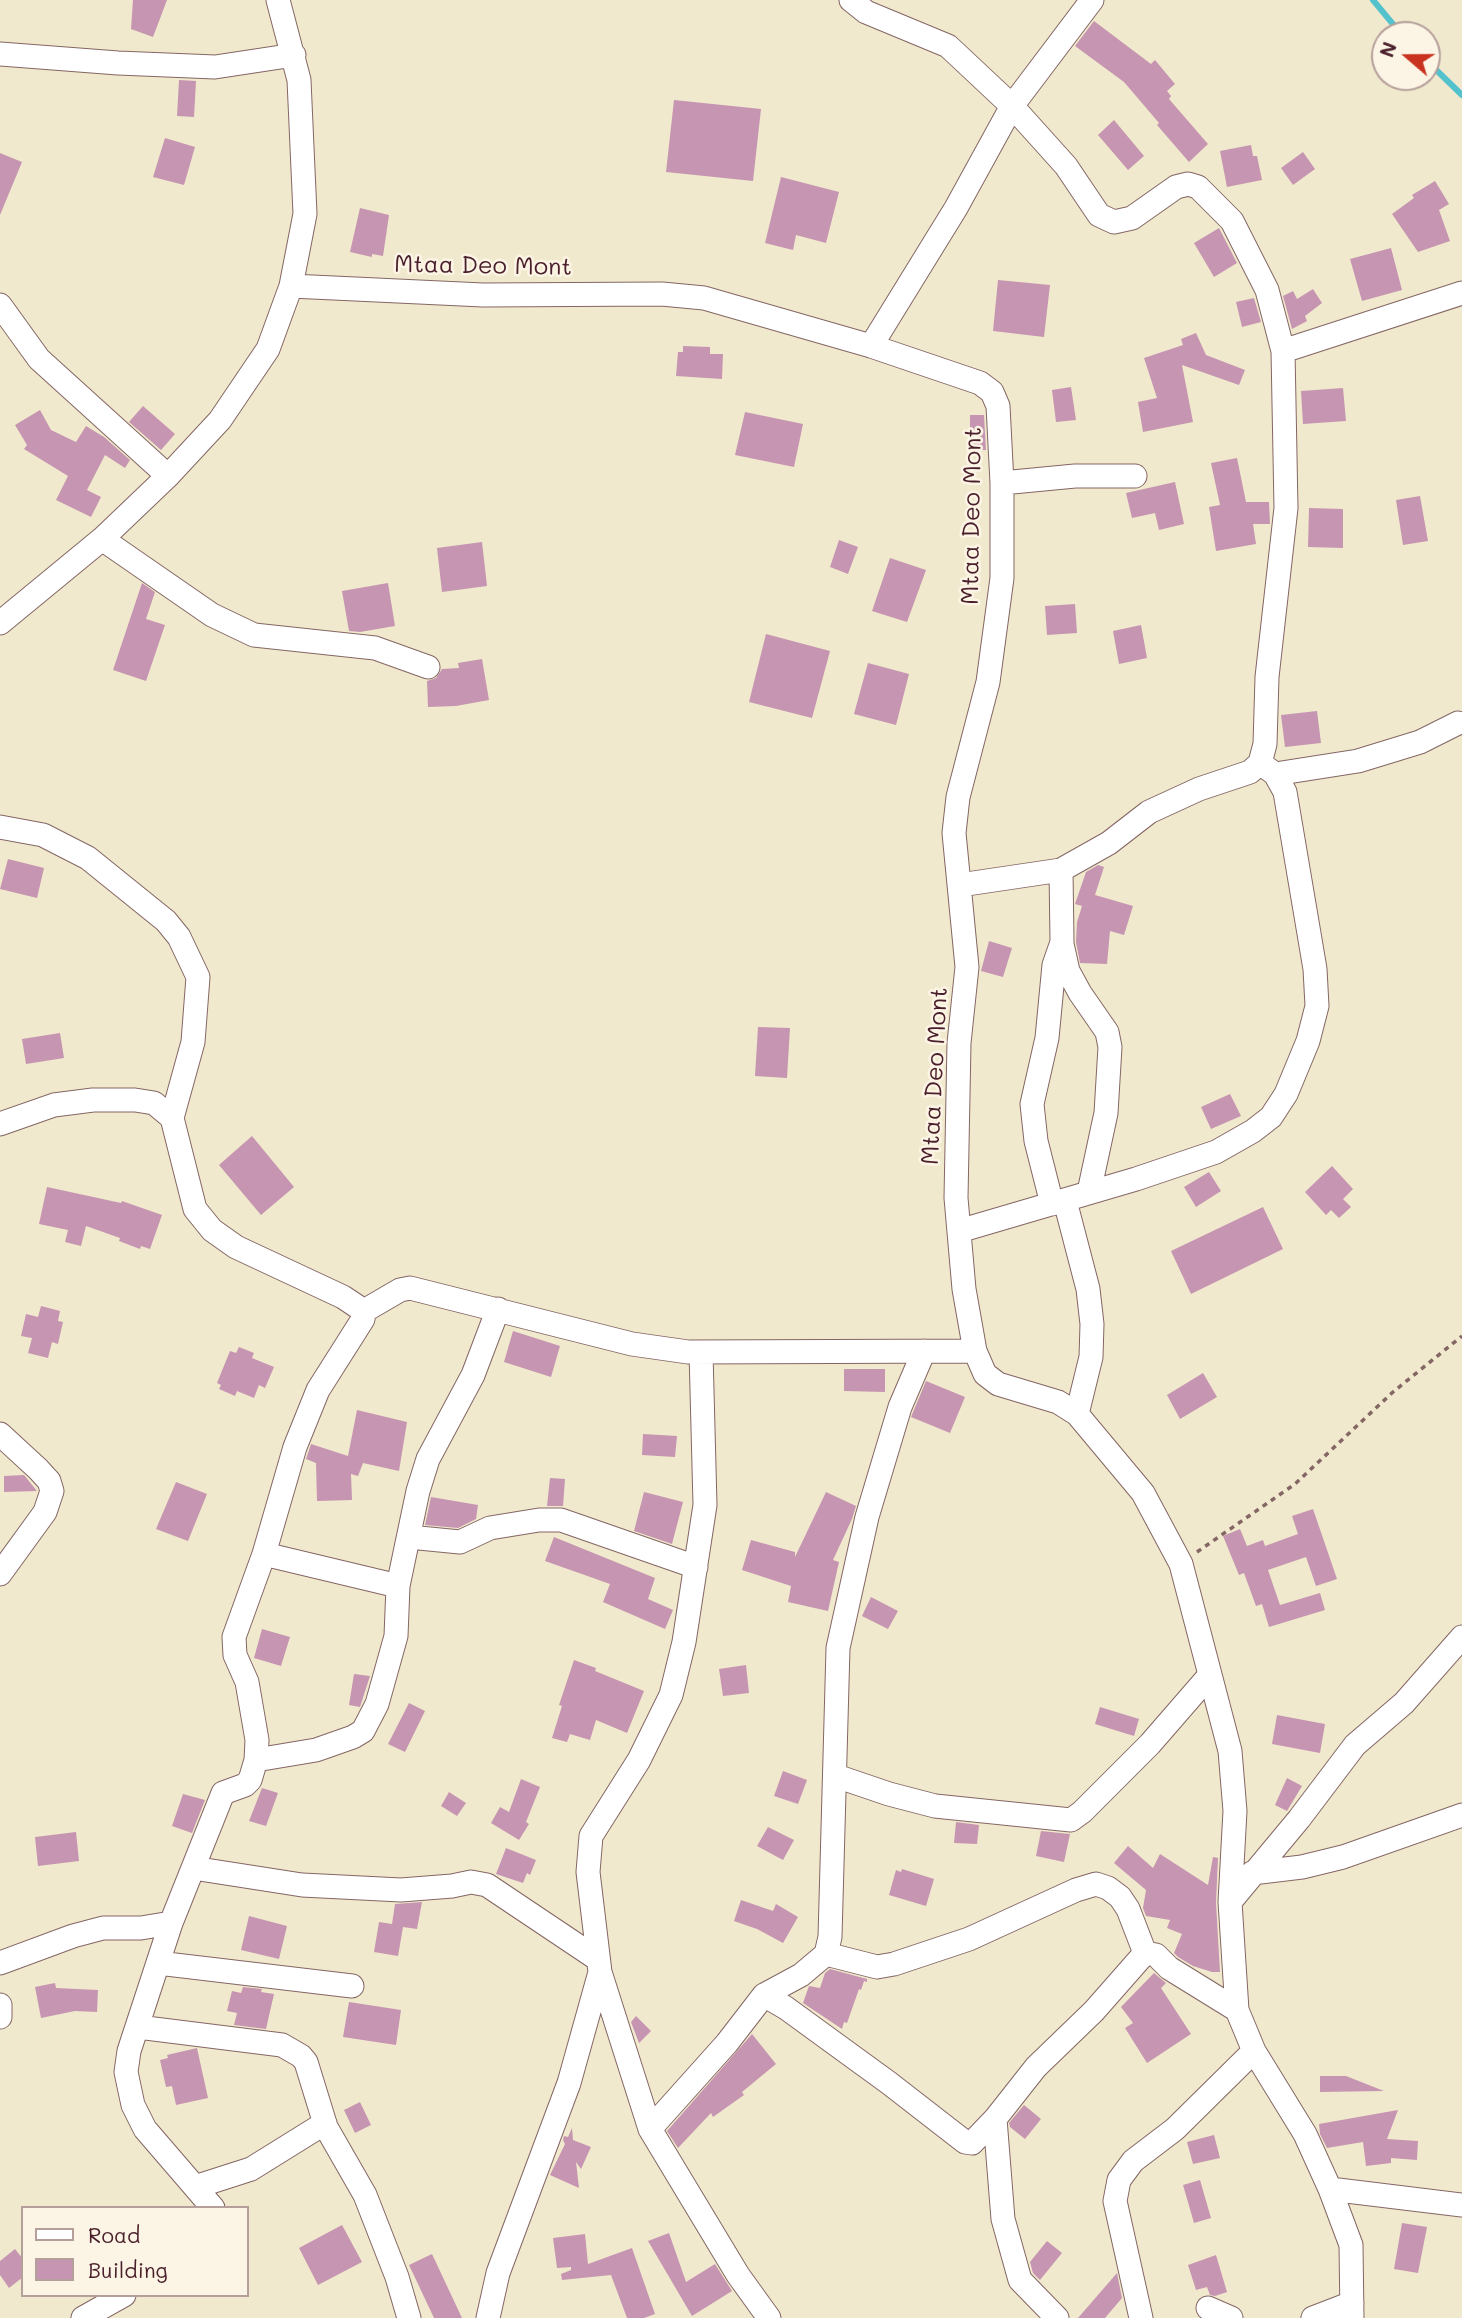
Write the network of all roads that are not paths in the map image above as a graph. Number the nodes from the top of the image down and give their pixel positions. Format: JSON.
{"nodes":[{"id":1,"x":278,"y":0,"type":"edge"},
{"id":2,"x":851,"y":0,"type":"edge"},
{"id":3,"x":1092,"y":0,"type":"edge"},
{"id":4,"x":0,"y":54,"type":"edge"},
{"id":5,"x":294,"y":55,"type":"junction"},
{"id":6,"x":1012,"y":106,"type":"junction"},
{"id":7,"x":291,"y":286,"type":"junction"},
{"id":8,"x":1462,"y":293,"type":"edge"},
{"id":9,"x":0,"y":305,"type":"edge"},
{"id":10,"x":871,"y":346,"type":"junction"},
{"id":11,"x":1283,"y":351,"type":"junction"},
{"id":12,"x":167,"y":476,"type":"junction"},
{"id":13,"x":1135,"y":476,"type":"dead end"},
{"id":14,"x":1002,"y":483,"type":"junction"},
{"id":15,"x":102,"y":538,"type":"junction"},
{"id":16,"x":0,"y":623,"type":"edge"},
{"id":17,"x":428,"y":667,"type":"dead end"},
{"id":18,"x":1458,"y":723,"type":"dead end"},
{"id":19,"x":1267,"y":768,"type":"junction"},
{"id":20,"x":0,"y":827,"type":"edge"},
{"id":21,"x":1061,"y":870,"type":"junction"},
{"id":22,"x":960,"y":885,"type":"junction"},
{"id":23,"x":1062,"y":942,"type":"junction"},
{"id":24,"x":172,"y":1118,"type":"junction"},
{"id":25,"x":0,"y":1124,"type":"edge"},
{"id":26,"x":1089,"y":1192,"type":"junction"},
{"id":27,"x":1059,"y":1202,"type":"junction"},
{"id":28,"x":959,"y":1231,"type":"junction"},
{"id":29,"x":498,"y":1309,"type":"junction"},
{"id":30,"x":364,"y":1311,"type":"junction"},
{"id":31,"x":924,"y":1351,"type":"junction"},
{"id":32,"x":975,"y":1351,"type":"junction"},
{"id":33,"x":701,"y":1352,"type":"junction"},
{"id":34,"x":1077,"y":1414,"type":"junction"},
{"id":35,"x":0,"y":1434,"type":"edge"},
{"id":36,"x":409,"y":1537,"type":"junction"},
{"id":37,"x":264,"y":1554,"type":"junction"},
{"id":38,"x":696,"y":1567,"type":"junction"},
{"id":39,"x":0,"y":1574,"type":"edge"},
{"id":40,"x":398,"y":1586,"type":"junction"},
{"id":41,"x":1462,"y":1637,"type":"edge"},
{"id":42,"x":1209,"y":1675,"type":"junction"},
{"id":43,"x":256,"y":1760,"type":"junction"},
{"id":44,"x":836,"y":1776,"type":"junction"},
{"id":45,"x":1462,"y":1815,"type":"edge"},
{"id":46,"x":193,"y":1868,"type":"junction"},
{"id":47,"x":1252,"y":1873,"type":"junction"},
{"id":48,"x":1230,"y":1902,"type":"junction"},
{"id":49,"x":171,"y":1923,"type":"junction"},
{"id":50,"x":1144,"y":1953,"type":"junction"},
{"id":51,"x":826,"y":1954,"type":"junction"},
{"id":52,"x":0,"y":1963,"type":"edge"},
{"id":53,"x":158,"y":1963,"type":"junction"},
{"id":54,"x":598,"y":1965,"type":"junction"},
{"id":55,"x":352,"y":1986,"type":"dead end"},
{"id":56,"x":764,"y":1995,"type":"junction"},
{"id":57,"x":0,"y":2005,"type":"edge"},
{"id":58,"x":1237,"y":2010,"type":"junction"},
{"id":59,"x":0,"y":2017,"type":"edge"},
{"id":60,"x":138,"y":2027,"type":"junction"},
{"id":61,"x":1254,"y":2051,"type":"junction"},
{"id":62,"x":995,"y":2119,"type":"junction"},
{"id":63,"x":324,"y":2123,"type":"junction"},
{"id":64,"x":650,"y":2129,"type":"junction"},
{"id":65,"x":195,"y":2187,"type":"junction"},
{"id":66,"x":1330,"y":2189,"type":"junction"},
{"id":67,"x":1462,"y":2205,"type":"edge"},
{"id":68,"x":211,"y":2206,"type":"edge"},
{"id":69,"x":120,"y":2297,"type":"edge"},
{"id":70,"x":1208,"y":2308,"type":"dead end"},
{"id":71,"x":1352,"y":2310,"type":"edge"},
{"id":72,"x":83,"y":2318,"type":"edge"},
{"id":73,"x":409,"y":2318,"type":"edge"},
{"id":74,"x":488,"y":2318,"type":"edge"},
{"id":75,"x":769,"y":2318,"type":"edge"},
{"id":76,"x":1057,"y":2318,"type":"edge"},
{"id":77,"x":1141,"y":2318,"type":"edge"},
{"id":78,"x":1231,"y":2318,"type":"edge"},
{"id":79,"x":1313,"y":2318,"type":"edge"}],
"edges":[{"from":1,"to":5,"type":"street"},
{"from":2,"to":6,"type":"street"},
{"from":3,"to":6,"type":"street"},
{"from":4,"to":5,"type":"street"},
{"from":5,"to":7,"type":"street"},
{"from":6,"to":10,"type":"street"},
{"from":6,"to":11,"type":"street"},
{"from":7,"to":10,"type":"street","name":"Mtaa Deo Mont"},
{"from":7,"to":12,"type":"street"},
{"from":8,"to":11,"type":"street"},
{"from":9,"to":12,"type":"street"},
{"from":10,"to":14,"type":"street","name":"Mtaa Deo Mont"},
{"from":11,"to":19,"type":"street"},
{"from":12,"to":15,"type":"street"},
{"from":13,"to":14,"type":"street"},
{"from":14,"to":22,"type":"street","name":"Mtaa Deo Mont"},
{"from":15,"to":16,"type":"street"},
{"from":15,"to":17,"type":"street"},
{"from":18,"to":19,"type":"street"},
{"from":19,"to":21,"type":"street"},
{"from":19,"to":26,"type":"street"},
{"from":20,"to":24,"type":"street"},
{"from":21,"to":22,"type":"street"},
{"from":21,"to":23,"type":"street"},
{"from":22,"to":28,"type":"street","name":"Mtaa Deo Mont"},
{"from":23,"to":26,"type":"street"},
{"from":23,"to":27,"type":"street"},
{"from":24,"to":25,"type":"street"},
{"from":24,"to":30,"type":"street"},
{"from":26,"to":27,"type":"street"},
{"from":27,"to":28,"type":"street"},
{"from":27,"to":34,"type":"street"},
{"from":28,"to":32,"type":"street","name":"Mtaa Deo Mont"},
{"from":29,"to":30,"type":"street"},
{"from":29,"to":33,"type":"street"},
{"from":29,"to":36,"type":"street"},
{"from":30,"to":37,"type":"street"},
{"from":31,"to":32,"type":"street"},
{"from":31,"to":33,"type":"street"},
{"from":31,"to":44,"type":"street"},
{"from":32,"to":34,"type":"street"},
{"from":33,"to":38,"type":"street"},
{"from":34,"to":42,"type":"street"},
{"from":35,"to":39,"type":"street"},
{"from":36,"to":38,"type":"street"},
{"from":36,"to":40,"type":"street"},
{"from":37,"to":40,"type":"street"},
{"from":37,"to":43,"type":"street"},
{"from":38,"to":54,"type":"street"},
{"from":40,"to":43,"type":"street"},
{"from":41,"to":47,"type":"street"},
{"from":42,"to":44,"type":"street"},
{"from":42,"to":48,"type":"street"},
{"from":43,"to":46,"type":"street"},
{"from":44,"to":51,"type":"street"},
{"from":45,"to":47,"type":"street"},
{"from":46,"to":49,"type":"street"},
{"from":46,"to":54,"type":"street"},
{"from":47,"to":48,"type":"street"},
{"from":48,"to":58,"type":"street"},
{"from":49,"to":52,"type":"street"},
{"from":49,"to":53,"type":"street"},
{"from":50,"to":51,"type":"street"},
{"from":50,"to":58,"type":"street"},
{"from":50,"to":62,"type":"street"},
{"from":51,"to":56,"type":"street"},
{"from":53,"to":55,"type":"street"},
{"from":53,"to":60,"type":"street"},
{"from":54,"to":64,"type":"street"},
{"from":54,"to":74,"type":"street"},
{"from":56,"to":62,"type":"street"},
{"from":56,"to":64,"type":"street"},
{"from":57,"to":59,"type":"street"},
{"from":58,"to":61,"type":"street"},
{"from":60,"to":63,"type":"street"},
{"from":60,"to":65,"type":"street"},
{"from":61,"to":66,"type":"street"},
{"from":61,"to":77,"type":"street"},
{"from":62,"to":76,"type":"street"},
{"from":63,"to":65,"type":"street"},
{"from":63,"to":73,"type":"street"},
{"from":64,"to":75,"type":"street"},
{"from":65,"to":68,"type":"street"},
{"from":66,"to":67,"type":"street"},
{"from":66,"to":71,"type":"street"},
{"from":69,"to":72,"type":"street"},
{"from":70,"to":78,"type":"street"},
{"from":71,"to":79,"type":"street"}]}
